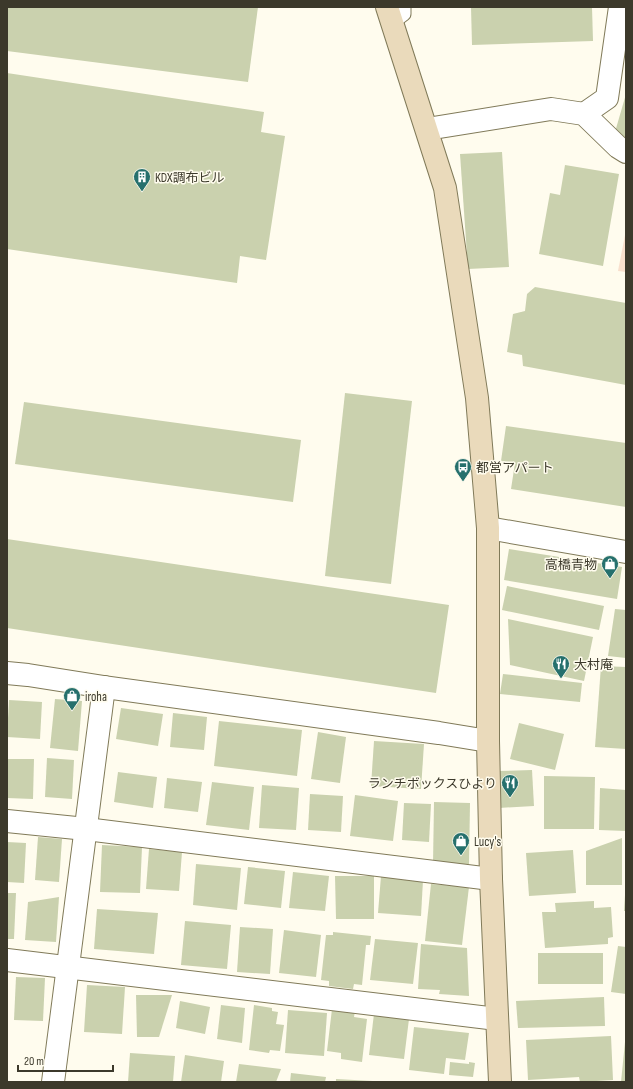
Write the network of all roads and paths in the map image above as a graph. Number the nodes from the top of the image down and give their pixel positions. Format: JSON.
{"nodes":[{"id":1,"x":620,"y":7,"type":"edge"},
{"id":2,"x":394,"y":12,"type":"edge"},
{"id":3,"x":584,"y":114,"type":"junction"},
{"id":4,"x":427,"y":129,"type":"junction"},
{"id":5,"x":626,"y":152,"type":"edge"},
{"id":6,"x":488,"y":528,"type":"junction"},
{"id":7,"x":626,"y":552,"type":"edge"},
{"id":8,"x":7,"y":673,"type":"edge"},
{"id":9,"x":104,"y":687,"type":"junction"},
{"id":10,"x":488,"y":741,"type":"junction"},
{"id":11,"x":7,"y":821,"type":"edge"},
{"id":12,"x":86,"y":829,"type":"junction"},
{"id":13,"x":490,"y":879,"type":"junction"},
{"id":14,"x":7,"y":960,"type":"edge"},
{"id":15,"x":69,"y":967,"type":"junction"},
{"id":16,"x":497,"y":1019,"type":"junction"},
{"id":17,"x":53,"y":1082,"type":"edge"},
{"id":18,"x":500,"y":1082,"type":"edge"}],
"edges":[{"from":1,"to":3,"type":"street"},
{"from":2,"to":4,"type":"street"},
{"from":3,"to":4,"type":"street"},
{"from":3,"to":5,"type":"street"},
{"from":4,"to":6,"type":"street"},
{"from":6,"to":7,"type":"street"},
{"from":6,"to":10,"type":"street"},
{"from":8,"to":9,"type":"street"},
{"from":9,"to":10,"type":"street"},
{"from":9,"to":12,"type":"street"},
{"from":10,"to":13,"type":"street"},
{"from":11,"to":12,"type":"street"},
{"from":12,"to":13,"type":"street"},
{"from":12,"to":15,"type":"street"},
{"from":13,"to":16,"type":"street"},
{"from":14,"to":15,"type":"street"},
{"from":15,"to":16,"type":"street"},
{"from":15,"to":17,"type":"street"},
{"from":16,"to":18,"type":"street"}]}
